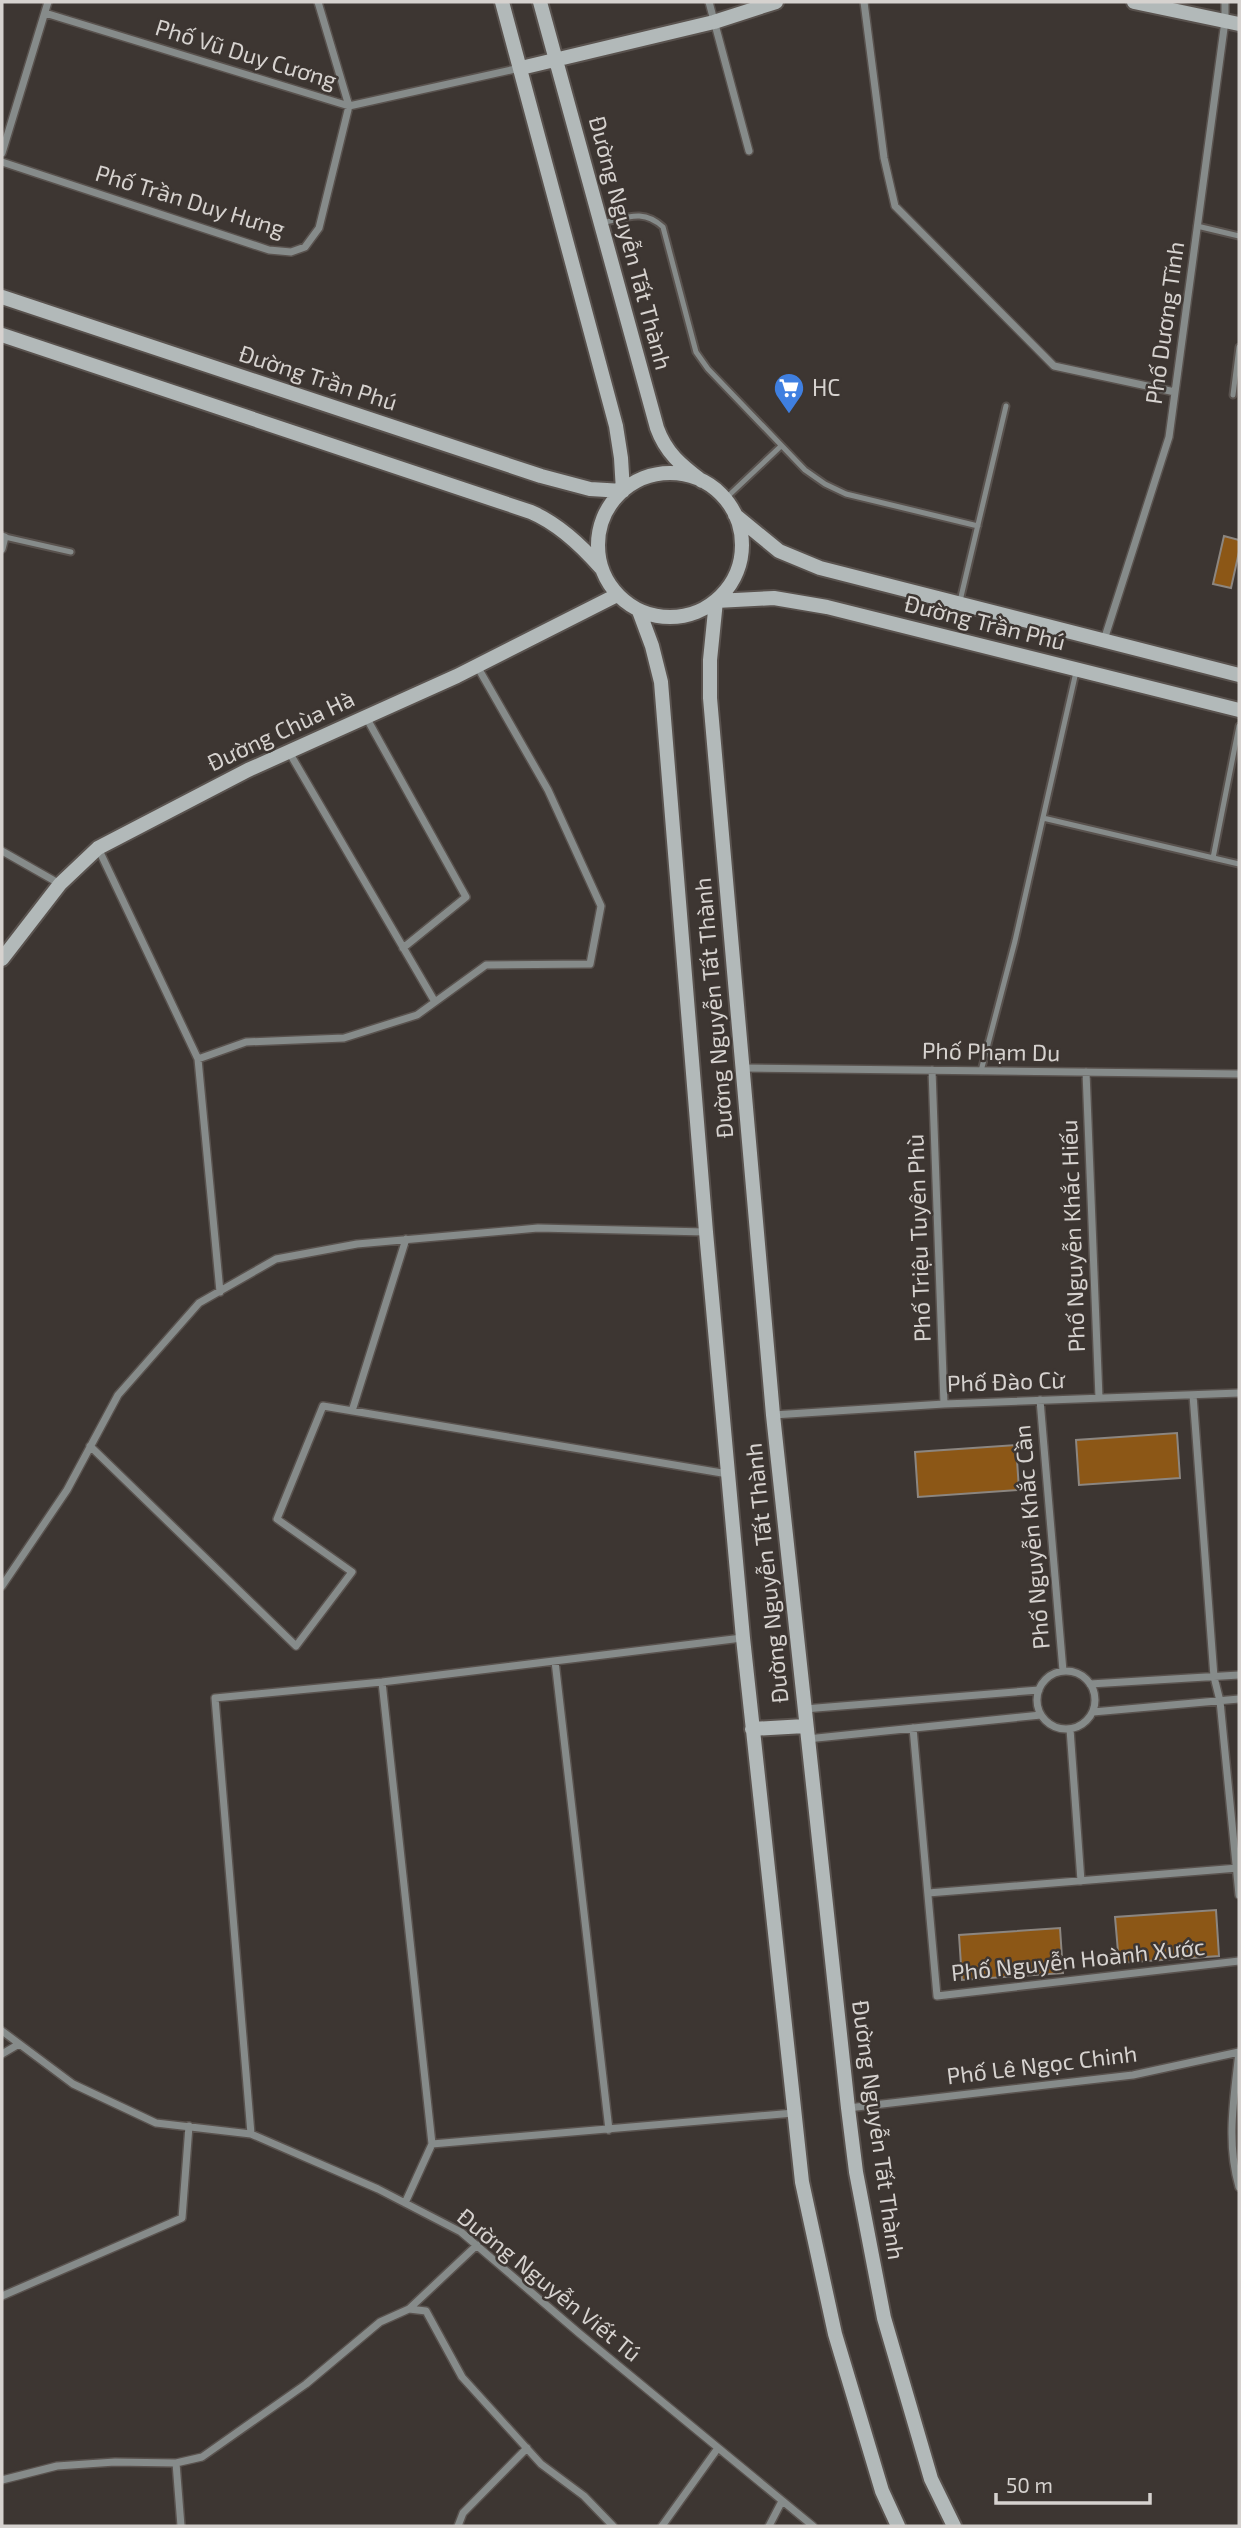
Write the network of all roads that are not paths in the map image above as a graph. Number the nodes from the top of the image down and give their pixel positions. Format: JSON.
{"nodes":[{"id":1,"x":48,"y":2,"type":"edge"},
{"id":2,"x":318,"y":2,"type":"edge"},
{"id":3,"x":502,"y":2,"type":"edge"},
{"id":4,"x":540,"y":2,"type":"edge"},
{"id":5,"x":709,"y":2,"type":"edge"},
{"id":6,"x":776,"y":2,"type":"edge"},
{"id":7,"x":864,"y":2,"type":"edge"},
{"id":8,"x":1134,"y":2,"type":"edge"},
{"id":9,"x":1225,"y":2,"type":"edge"},
{"id":10,"x":45,"y":13,"type":"junction"},
{"id":11,"x":714,"y":22,"type":"junction"},
{"id":12,"x":1232,"y":22,"type":"edge"},
{"id":13,"x":556,"y":60,"type":"junction"},
{"id":14,"x":521,"y":68,"type":"junction"},
{"id":15,"x":349,"y":106,"type":"junction"},
{"id":16,"x":749,"y":151,"type":"dead end"},
{"id":17,"x":2,"y":153,"type":"edge"},
{"id":18,"x":2,"y":162,"type":"edge"},
{"id":19,"x":601,"y":224,"type":"junction"},
{"id":20,"x":1197,"y":226,"type":"junction"},
{"id":21,"x":1239,"y":236,"type":"edge"},
{"id":22,"x":2,"y":297,"type":"edge"},
{"id":23,"x":2,"y":335,"type":"edge"},
{"id":24,"x":1239,"y":347,"type":"edge"},
{"id":25,"x":1175,"y":392,"type":"junction"},
{"id":26,"x":1233,"y":396,"type":"dead end"},
{"id":27,"x":1006,"y":406,"type":"dead end"},
{"id":28,"x":781,"y":446,"type":"junction"},
{"id":29,"x":702,"y":481,"type":"junction"},
{"id":30,"x":623,"y":491,"type":"junction"},
{"id":31,"x":725,"y":499,"type":"junction"},
{"id":32,"x":735,"y":515,"type":"junction"},
{"id":33,"x":978,"y":526,"type":"junction"},
{"id":34,"x":3,"y":536,"type":"edge"},
{"id":35,"x":2,"y":549,"type":"edge"},
{"id":36,"x":71,"y":552,"type":"dead end"},
{"id":37,"x":601,"y":568,"type":"junction"},
{"id":38,"x":617,"y":595,"type":"junction"},
{"id":39,"x":716,"y":601,"type":"junction"},
{"id":40,"x":960,"y":604,"type":"junction"},
{"id":41,"x":639,"y":611,"type":"junction"},
{"id":42,"x":1104,"y":640,"type":"junction"},
{"id":43,"x":477,"y":666,"type":"junction"},
{"id":44,"x":1077,"y":669,"type":"junction"},
{"id":45,"x":1239,"y":675,"type":"edge"},
{"id":46,"x":1239,"y":710,"type":"edge"},
{"id":47,"x":366,"y":717,"type":"junction"},
{"id":48,"x":1239,"y":726,"type":"edge"},
{"id":49,"x":289,"y":751,"type":"junction"},
{"id":50,"x":1043,"y":818,"type":"junction"},
{"id":51,"x":97,"y":848,"type":"junction"},
{"id":52,"x":2,"y":851,"type":"edge"},
{"id":53,"x":1213,"y":858,"type":"junction"},
{"id":54,"x":1239,"y":864,"type":"edge"},
{"id":55,"x":60,"y":884,"type":"junction"},
{"id":56,"x":403,"y":948,"type":"junction"},
{"id":57,"x":2,"y":958,"type":"edge"},
{"id":58,"x":435,"y":1002,"type":"junction"},
{"id":59,"x":198,"y":1059,"type":"junction"},
{"id":60,"x":742,"y":1068,"type":"junction"},
{"id":61,"x":932,"y":1070,"type":"junction"},
{"id":62,"x":981,"y":1071,"type":"junction"},
{"id":63,"x":1086,"y":1072,"type":"junction"},
{"id":64,"x":1239,"y":1074,"type":"edge"},
{"id":65,"x":706,"y":1232,"type":"junction"},
{"id":66,"x":406,"y":1239,"type":"junction"},
{"id":67,"x":219,"y":1292,"type":"junction"},
{"id":68,"x":1239,"y":1393,"type":"edge"},
{"id":69,"x":1193,"y":1395,"type":"junction"},
{"id":70,"x":1099,"y":1398,"type":"junction"},
{"id":71,"x":1040,"y":1400,"type":"junction"},
{"id":72,"x":944,"y":1404,"type":"junction"},
{"id":73,"x":352,"y":1411,"type":"junction"},
{"id":74,"x":774,"y":1415,"type":"junction"},
{"id":75,"x":90,"y":1446,"type":"junction"},
{"id":76,"x":728,"y":1474,"type":"junction"},
{"id":77,"x":2,"y":1586,"type":"edge"},
{"id":78,"x":743,"y":1638,"type":"junction"},
{"id":79,"x":555,"y":1661,"type":"junction"},
{"id":80,"x":1062,"y":1671,"type":"junction"},
{"id":81,"x":1239,"y":1675,"type":"edge"},
{"id":82,"x":1214,"y":1677,"type":"junction"},
{"id":83,"x":382,"y":1682,"type":"junction"},
{"id":84,"x":1090,"y":1684,"type":"junction"},
{"id":85,"x":1039,"y":1690,"type":"junction"},
{"id":86,"x":1239,"y":1699,"type":"edge"},
{"id":87,"x":1220,"y":1701,"type":"junction"},
{"id":88,"x":804,"y":1709,"type":"junction"},
{"id":89,"x":1093,"y":1712,"type":"junction"},
{"id":90,"x":1041,"y":1715,"type":"junction"},
{"id":91,"x":913,"y":1728,"type":"junction"},
{"id":92,"x":752,"y":1729,"type":"junction"},
{"id":93,"x":1070,"y":1729,"type":"junction"},
{"id":94,"x":806,"y":1732,"type":"junction"},
{"id":95,"x":1238,"y":1868,"type":"edge"},
{"id":96,"x":1081,"y":1881,"type":"junction"},
{"id":97,"x":928,"y":1893,"type":"junction"},
{"id":98,"x":1239,"y":1895,"type":"edge"},
{"id":99,"x":1239,"y":1961,"type":"edge"},
{"id":100,"x":2,"y":2031,"type":"edge"},
{"id":101,"x":19,"y":2044,"type":"junction"},
{"id":102,"x":1239,"y":2052,"type":"edge"},
{"id":103,"x":2,"y":2054,"type":"edge"},
{"id":104,"x":848,"y":2108,"type":"junction"},
{"id":105,"x":794,"y":2113,"type":"junction"},
{"id":106,"x":189,"y":2126,"type":"junction"},
{"id":107,"x":609,"y":2130,"type":"junction"},
{"id":108,"x":251,"y":2134,"type":"junction"},
{"id":109,"x":432,"y":2144,"type":"junction"},
{"id":110,"x":1239,"y":2187,"type":"edge"},
{"id":111,"x":405,"y":2203,"type":"junction"},
{"id":112,"x":477,"y":2245,"type":"junction"},
{"id":113,"x":2,"y":2296,"type":"edge"},
{"id":114,"x":409,"y":2309,"type":"junction"},
{"id":115,"x":527,"y":2448,"type":"junction"},
{"id":116,"x":718,"y":2448,"type":"junction"},
{"id":117,"x":176,"y":2463,"type":"junction"},
{"id":118,"x":2,"y":2480,"type":"edge"},
{"id":119,"x":782,"y":2501,"type":"junction"},
{"id":120,"x":181,"y":2526,"type":"edge"},
{"id":121,"x":458,"y":2526,"type":"edge"},
{"id":122,"x":613,"y":2526,"type":"edge"},
{"id":123,"x":662,"y":2526,"type":"edge"},
{"id":124,"x":769,"y":2526,"type":"edge"},
{"id":125,"x":813,"y":2526,"type":"edge"},
{"id":126,"x":898,"y":2526,"type":"edge"},
{"id":127,"x":954,"y":2526,"type":"edge"}],
"edges":[{"from":1,"to":10,"type":"street"},
{"from":2,"to":15,"type":"street"},
{"from":3,"to":14,"type":"main road"},
{"from":4,"to":13,"type":"main road","name":"Đường Nguyễn Tất Thành"},
{"from":5,"to":11,"type":"street"},
{"from":6,"to":11,"type":"main road"},
{"from":7,"to":25,"type":"street"},
{"from":8,"to":12,"type":"main road"},
{"from":9,"to":12,"type":"street","name":"Phố Dương Tĩnh"},
{"from":10,"to":15,"type":"street","name":"Phố Vũ Duy Cương"},
{"from":10,"to":17,"type":"street"},
{"from":11,"to":13,"type":"main road"},
{"from":11,"to":16,"type":"street"},
{"from":12,"to":20,"type":"street","name":"Phố Dương Tĩnh"},
{"from":13,"to":14,"type":"main road"},
{"from":13,"to":19,"type":"main road","name":"Đường Nguyễn Tất Thành"},
{"from":14,"to":15,"type":"street","name":"Phố Vũ Duy Cương"},
{"from":14,"to":30,"type":"main road"},
{"from":15,"to":18,"type":"street","name":"Phố Trần Duy Hưng"},
{"from":19,"to":28,"type":"lane"},
{"from":19,"to":29,"type":"main road","name":"Đường Nguyễn Tất Thành"},
{"from":20,"to":21,"type":"lane"},
{"from":20,"to":25,"type":"street","name":"Phố Dương Tĩnh"},
{"from":22,"to":30,"type":"main road","name":"Đường Trần Phú"},
{"from":23,"to":37,"type":"main road"},
{"from":24,"to":26,"type":"lane"},
{"from":25,"to":42,"type":"street","name":"Phố Dương Tĩnh"},
{"from":27,"to":33,"type":"lane"},
{"from":28,"to":31,"type":"lane"},
{"from":28,"to":33,"type":"lane"},
{"from":29,"to":30,"type":"main road"},
{"from":29,"to":31,"type":"main road"},
{"from":30,"to":37,"type":"main road"},
{"from":31,"to":32,"type":"main road"},
{"from":32,"to":39,"type":"main road"},
{"from":32,"to":40,"type":"main road","name":"Đường Trần Phú"},
{"from":33,"to":40,"type":"lane"},
{"from":34,"to":35,"type":"street"},
{"from":34,"to":36,"type":"lane"},
{"from":37,"to":38,"type":"main road"},
{"from":38,"to":41,"type":"main road"},
{"from":38,"to":43,"type":"main road","name":"Đường Chùa Hà"},
{"from":39,"to":41,"type":"main road"},
{"from":39,"to":44,"type":"main road","name":"Đường Trần Phú"},
{"from":39,"to":60,"type":"main road","name":"Đường Nguyễn Tất Thành"},
{"from":40,"to":42,"type":"main road","name":"Đường Trần Phú"},
{"from":41,"to":65,"type":"main road","name":"Đường Nguyễn Tất Thành"},
{"from":42,"to":45,"type":"main road","name":"Đường Trần Phú"},
{"from":43,"to":47,"type":"main road","name":"Đường Chùa Hà"},
{"from":43,"to":58,"type":"street"},
{"from":44,"to":46,"type":"main road","name":"Đường Trần Phú"},
{"from":44,"to":50,"type":"lane"},
{"from":47,"to":49,"type":"main road","name":"Đường Chùa Hà"},
{"from":47,"to":56,"type":"street"},
{"from":48,"to":53,"type":"lane"},
{"from":49,"to":51,"type":"main road","name":"Đường Chùa Hà"},
{"from":49,"to":56,"type":"street"},
{"from":50,"to":53,"type":"lane"},
{"from":50,"to":62,"type":"lane"},
{"from":51,"to":55,"type":"main road","name":"Đường Chùa Hà"},
{"from":51,"to":59,"type":"street"},
{"from":52,"to":55,"type":"street"},
{"from":53,"to":54,"type":"lane"},
{"from":55,"to":57,"type":"main road","name":"Đường Chùa Hà"},
{"from":56,"to":58,"type":"street"},
{"from":58,"to":59,"type":"street"},
{"from":59,"to":67,"type":"street"},
{"from":60,"to":61,"type":"street","name":"Phố Phạm Du"},
{"from":60,"to":74,"type":"main road","name":"Đường Nguyễn Tất Thành"},
{"from":61,"to":62,"type":"street","name":"Phố Phạm Du"},
{"from":61,"to":72,"type":"street","name":"Phố Triệu Tuyên Phù"},
{"from":62,"to":63,"type":"street","name":"Phố Phạm Du"},
{"from":63,"to":64,"type":"street","name":"Phố Phạm Du"},
{"from":63,"to":70,"type":"street","name":"Phố Nguyễn Khắc Hiếu"},
{"from":65,"to":66,"type":"street"},
{"from":65,"to":76,"type":"main road","name":"Đường Nguyễn Tất Thành"},
{"from":66,"to":67,"type":"street"},
{"from":66,"to":73,"type":"street"},
{"from":67,"to":75,"type":"street"},
{"from":68,"to":69,"type":"street","name":"Phố Đào Cừ"},
{"from":69,"to":70,"type":"street","name":"Phố Đào Cừ"},
{"from":69,"to":82,"type":"street"},
{"from":70,"to":71,"type":"street","name":"Phố Đào Cừ"},
{"from":71,"to":72,"type":"street","name":"Phố Đào Cừ"},
{"from":71,"to":80,"type":"street","name":"Phố Nguyễn Khắc Cần"},
{"from":72,"to":74,"type":"street","name":"Phố Đào Cừ"},
{"from":73,"to":75,"type":"street"},
{"from":73,"to":76,"type":"street"},
{"from":74,"to":88,"type":"main road","name":"Đường Nguyễn Tất Thành"},
{"from":75,"to":77,"type":"street"},
{"from":76,"to":78,"type":"main road","name":"Đường Nguyễn Tất Thành"},
{"from":78,"to":79,"type":"street"},
{"from":78,"to":92,"type":"main road","name":"Đường Nguyễn Tất Thành"},
{"from":79,"to":83,"type":"street"},
{"from":79,"to":107,"type":"street"},
{"from":80,"to":84,"type":"street"},
{"from":80,"to":85,"type":"street"},
{"from":81,"to":82,"type":"street"},
{"from":82,"to":84,"type":"street"},
{"from":82,"to":87,"type":"street"},
{"from":83,"to":108,"type":"street"},
{"from":83,"to":109,"type":"street"},
{"from":84,"to":89,"type":"street"},
{"from":85,"to":88,"type":"street"},
{"from":85,"to":90,"type":"street"},
{"from":86,"to":87,"type":"street"},
{"from":87,"to":89,"type":"street"},
{"from":87,"to":95,"type":"street"},
{"from":88,"to":94,"type":"main road","name":"Đường Nguyễn Tất Thành"},
{"from":89,"to":93,"type":"street"},
{"from":90,"to":91,"type":"street"},
{"from":90,"to":93,"type":"street"},
{"from":91,"to":94,"type":"street"},
{"from":91,"to":97,"type":"street","name":"Phố Nguyễn Hoành Xước"},
{"from":92,"to":94,"type":"main road"},
{"from":92,"to":105,"type":"main road","name":"Đường Nguyễn Tất Thành"},
{"from":93,"to":96,"type":"street"},
{"from":94,"to":104,"type":"main road","name":"Đường Nguyễn Tất Thành"},
{"from":95,"to":96,"type":"street"},
{"from":95,"to":98,"type":"street"},
{"from":96,"to":97,"type":"street"},
{"from":97,"to":99,"type":"street","name":"Phố Nguyễn Hoành Xước"},
{"from":100,"to":101,"type":"street","name":"Đường Nguyễn Viết Tú"},
{"from":101,"to":103,"type":"street"},
{"from":101,"to":106,"type":"street","name":"Đường Nguyễn Viết Tú"},
{"from":102,"to":104,"type":"street","name":"Phố Lê Ngọc Chinh"},
{"from":102,"to":110,"type":"street"},
{"from":104,"to":127,"type":"main road","name":"Đường Nguyễn Tất Thành"},
{"from":105,"to":107,"type":"street"},
{"from":105,"to":126,"type":"main road","name":"Đường Nguyễn Tất Thành"},
{"from":106,"to":108,"type":"street","name":"Đường Nguyễn Viết Tú"},
{"from":106,"to":113,"type":"street"},
{"from":107,"to":109,"type":"street"},
{"from":108,"to":111,"type":"street","name":"Đường Nguyễn Viết Tú"},
{"from":109,"to":111,"type":"street"},
{"from":111,"to":112,"type":"street","name":"Đường Nguyễn Viết Tú"},
{"from":112,"to":114,"type":"street"},
{"from":112,"to":116,"type":"street","name":"Đường Nguyễn Viết Tú"},
{"from":114,"to":115,"type":"street"},
{"from":114,"to":117,"type":"street"},
{"from":115,"to":121,"type":"street"},
{"from":115,"to":122,"type":"street"},
{"from":116,"to":119,"type":"street","name":"Đường Nguyễn Viết Tú"},
{"from":116,"to":123,"type":"street"},
{"from":117,"to":118,"type":"street"},
{"from":117,"to":120,"type":"street"},
{"from":119,"to":124,"type":"street"},
{"from":119,"to":125,"type":"street","name":"Đường Nguyễn Viết Tú"}]}
